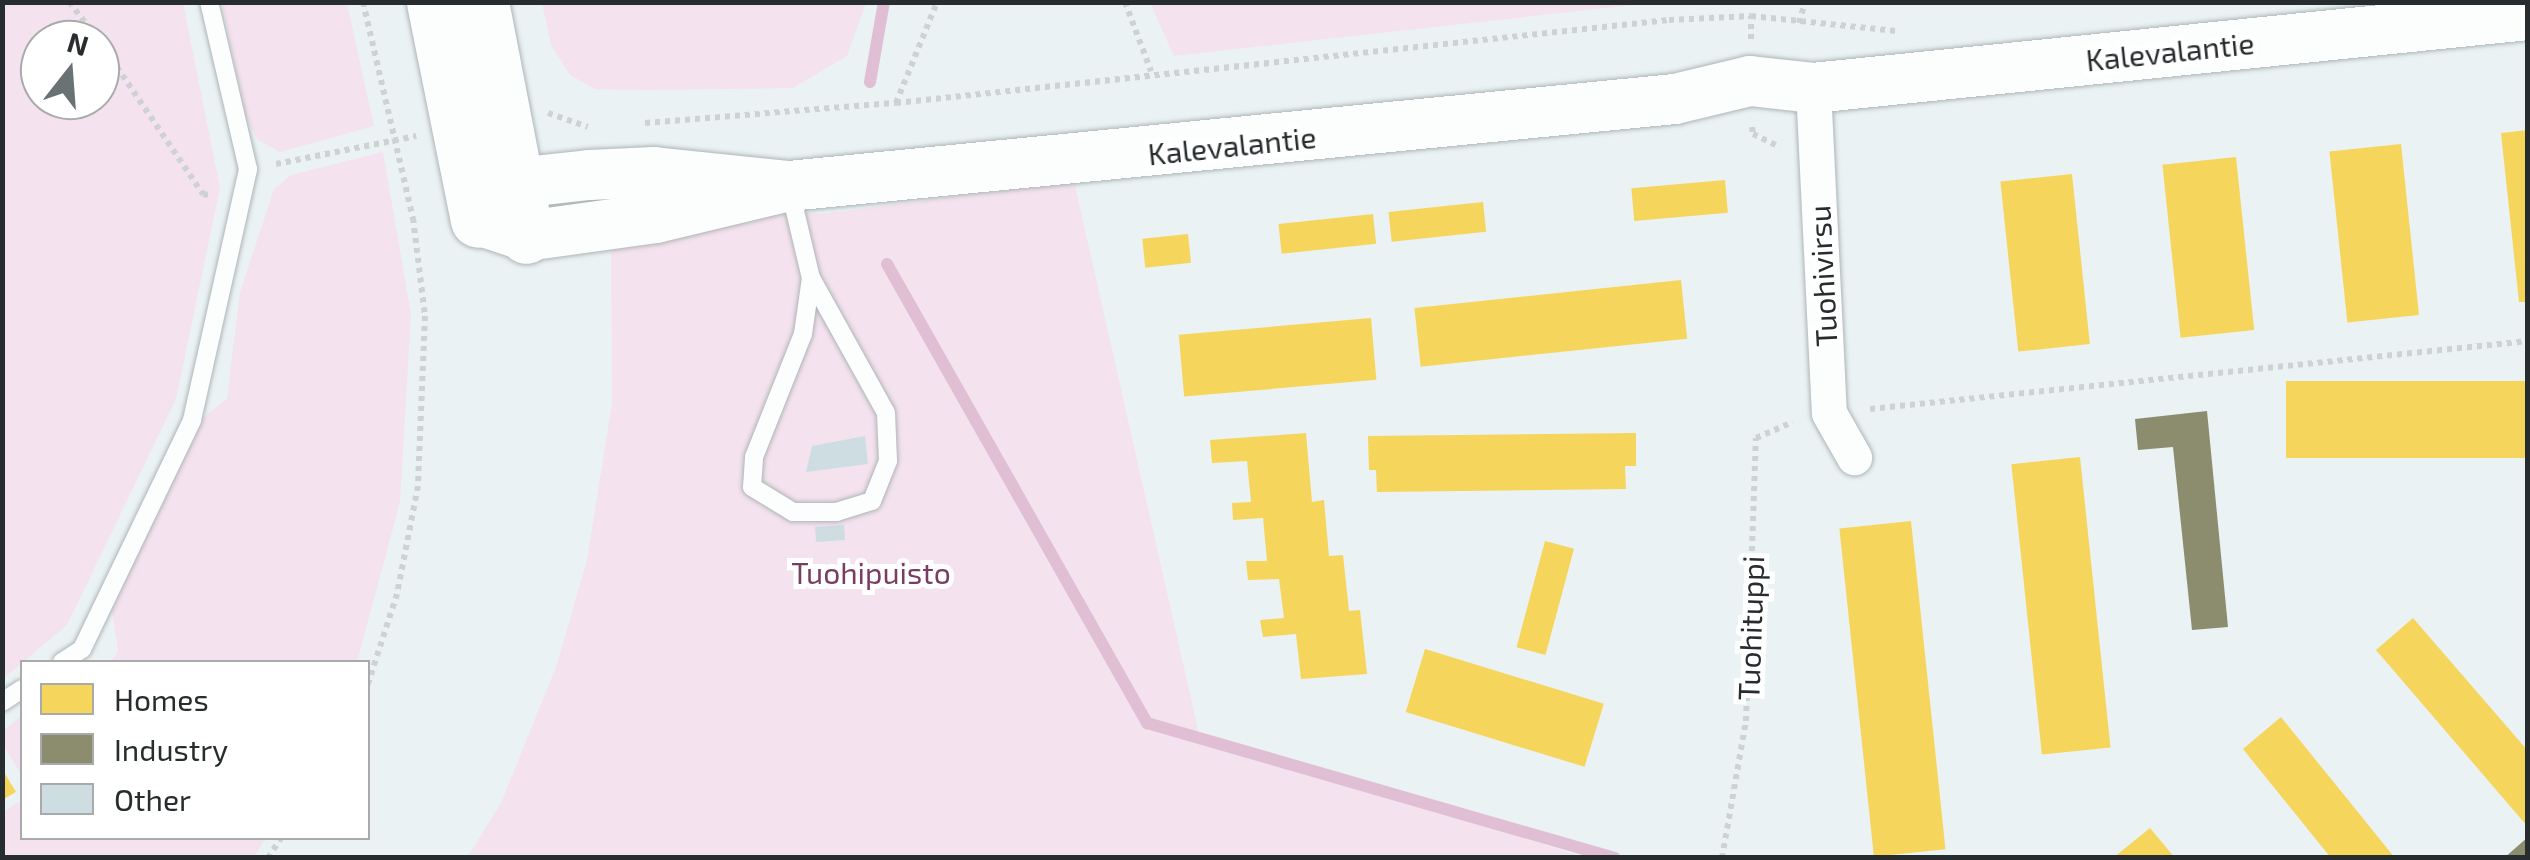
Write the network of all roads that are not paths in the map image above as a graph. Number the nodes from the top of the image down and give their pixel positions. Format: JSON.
{"nodes":[{"id":1,"x":209,"y":2,"type":"edge"},
{"id":2,"x":434,"y":2,"type":"edge"},
{"id":3,"x":480,"y":2,"type":"edge"},
{"id":4,"x":2528,"y":15,"type":"edge"},
{"id":5,"x":1814,"y":88,"type":"junction"},
{"id":6,"x":518,"y":183,"type":"junction"},
{"id":7,"x":789,"y":186,"type":"junction"},
{"id":8,"x":502,"y":228,"type":"junction"},
{"id":9,"x":810,"y":278,"type":"junction"},
{"id":10,"x":1854,"y":457,"type":"dead end"},
{"id":11,"x":65,"y":660,"type":"edge"}],
"edges":[{"from":1,"to":11,"type":"lane"},
{"from":2,"to":8,"type":"main road"},
{"from":3,"to":6,"type":"main road"},
{"from":4,"to":5,"type":"main road","name":"Kalevalantie"},
{"from":5,"to":7,"type":"main road","name":"Kalevalantie"},
{"from":5,"to":10,"type":"street","name":"Tuohivirsu"},
{"from":6,"to":7,"type":"main road","name":"Kalevalantie"},
{"from":6,"to":8,"type":"main road"},
{"from":7,"to":8,"type":"main road","name":"Kalevalantie"},
{"from":7,"to":9,"type":"lane"},
{"from":9,"to":9,"type":"lane"}]}
